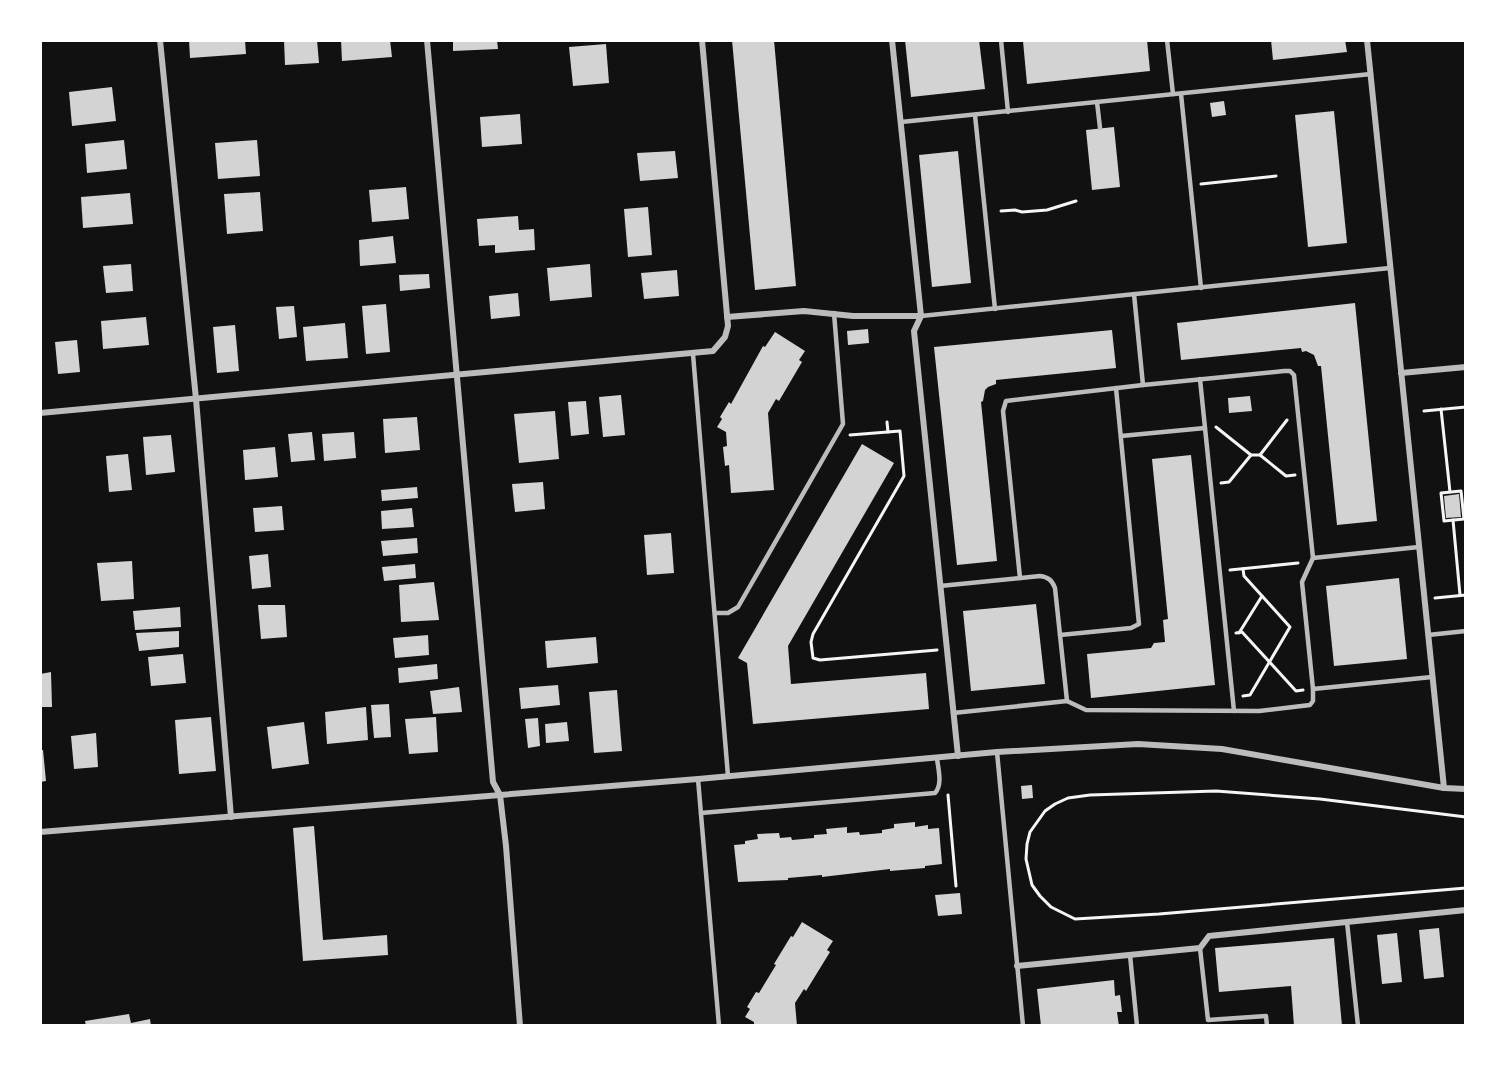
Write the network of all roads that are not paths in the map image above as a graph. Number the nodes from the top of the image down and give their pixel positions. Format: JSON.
{"nodes":[{"id":1,"x":160,"y":40,"type":"edge"},
{"id":2,"x":427,"y":40,"type":"edge"},
{"id":3,"x":702,"y":40,"type":"edge"},
{"id":4,"x":892,"y":40,"type":"edge"},
{"id":5,"x":1001,"y":40,"type":"edge"},
{"id":6,"x":1167,"y":40,"type":"edge"},
{"id":7,"x":1367,"y":40,"type":"edge"},
{"id":8,"x":1371,"y":74,"type":"junction"},
{"id":9,"x":1173,"y":94,"type":"junction"},
{"id":10,"x":1181,"y":94,"type":"junction"},
{"id":11,"x":1097,"y":102,"type":"junction"},
{"id":12,"x":1008,"y":111,"type":"junction"},
{"id":13,"x":975,"y":115,"type":"junction"},
{"id":14,"x":901,"y":122,"type":"junction"},
{"id":15,"x":1100,"y":128,"type":"dead end"},
{"id":16,"x":1390,"y":268,"type":"junction"},
{"id":17,"x":1201,"y":288,"type":"junction"},
{"id":18,"x":1134,"y":294,"type":"junction"},
{"id":19,"x":995,"y":309,"type":"junction"},
{"id":20,"x":834,"y":313,"type":"junction"},
{"id":21,"x":921,"y":316,"type":"junction"},
{"id":22,"x":727,"y":317,"type":"junction"},
{"id":23,"x":693,"y":354,"type":"junction"},
{"id":24,"x":1466,"y":367,"type":"edge"},
{"id":25,"x":1401,"y":374,"type":"junction"},
{"id":26,"x":457,"y":375,"type":"junction"},
{"id":27,"x":1200,"y":379,"type":"junction"},
{"id":28,"x":1143,"y":385,"type":"junction"},
{"id":29,"x":1116,"y":388,"type":"junction"},
{"id":30,"x":196,"y":399,"type":"junction"},
{"id":31,"x":40,"y":413,"type":"edge"},
{"id":32,"x":1205,"y":428,"type":"junction"},
{"id":33,"x":1121,"y":436,"type":"junction"},
{"id":34,"x":1419,"y":547,"type":"junction"},
{"id":35,"x":1312,"y":560,"type":"junction"},
{"id":36,"x":1020,"y":578,"type":"junction"},
{"id":37,"x":940,"y":586,"type":"junction"},
{"id":38,"x":715,"y":613,"type":"junction"},
{"id":39,"x":1466,"y":631,"type":"edge"},
{"id":40,"x":1060,"y":635,"type":"junction"},
{"id":41,"x":1428,"y":635,"type":"junction"},
{"id":42,"x":1432,"y":677,"type":"junction"},
{"id":43,"x":1313,"y":689,"type":"junction"},
{"id":44,"x":1066,"y":701,"type":"junction"},
{"id":45,"x":1234,"y":711,"type":"junction"},
{"id":46,"x":954,"y":713,"type":"junction"},
{"id":47,"x":997,"y":752,"type":"junction"},
{"id":48,"x":958,"y":756,"type":"junction"},
{"id":49,"x":937,"y":758,"type":"junction"},
{"id":50,"x":728,"y":776,"type":"junction"},
{"id":51,"x":698,"y":779,"type":"junction"},
{"id":52,"x":1444,"y":788,"type":"junction"},
{"id":53,"x":1466,"y":789,"type":"edge"},
{"id":54,"x":500,"y":795,"type":"junction"},
{"id":55,"x":701,"y":813,"type":"junction"},
{"id":56,"x":231,"y":817,"type":"junction"},
{"id":57,"x":40,"y":832,"type":"edge"},
{"id":58,"x":1465,"y":910,"type":"edge"},
{"id":59,"x":1466,"y":919,"type":"edge"},
{"id":60,"x":1347,"y":922,"type":"junction"},
{"id":61,"x":1200,"y":948,"type":"junction"},
{"id":62,"x":1130,"y":955,"type":"junction"},
{"id":63,"x":1017,"y":966,"type":"junction"},
{"id":64,"x":1208,"y":1023,"type":"edge"},
{"id":65,"x":520,"y":1026,"type":"edge"},
{"id":66,"x":719,"y":1026,"type":"edge"},
{"id":67,"x":1023,"y":1026,"type":"edge"},
{"id":68,"x":1137,"y":1026,"type":"edge"},
{"id":69,"x":1267,"y":1026,"type":"edge"},
{"id":70,"x":1358,"y":1026,"type":"edge"}],
"edges":[{"from":1,"to":30,"type":"street"},
{"from":2,"to":26,"type":"street"},
{"from":3,"to":22,"type":"street"},
{"from":4,"to":14,"type":"street"},
{"from":5,"to":12,"type":"lane"},
{"from":6,"to":9,"type":"lane"},
{"from":7,"to":8,"type":"street"},
{"from":8,"to":10,"type":"lane"},
{"from":8,"to":16,"type":"street"},
{"from":9,"to":10,"type":"lane"},
{"from":9,"to":11,"type":"lane"},
{"from":10,"to":17,"type":"lane"},
{"from":11,"to":12,"type":"lane"},
{"from":11,"to":15,"type":"lane"},
{"from":12,"to":13,"type":"lane"},
{"from":13,"to":14,"type":"lane"},
{"from":13,"to":19,"type":"lane"},
{"from":14,"to":21,"type":"street"},
{"from":16,"to":17,"type":"lane"},
{"from":16,"to":25,"type":"street"},
{"from":17,"to":18,"type":"lane"},
{"from":18,"to":19,"type":"lane"},
{"from":18,"to":28,"type":"lane"},
{"from":19,"to":21,"type":"lane"},
{"from":20,"to":21,"type":"street"},
{"from":20,"to":22,"type":"street"},
{"from":20,"to":38,"type":"lane"},
{"from":21,"to":37,"type":"street"},
{"from":22,"to":23,"type":"street"},
{"from":23,"to":26,"type":"street"},
{"from":23,"to":38,"type":"lane"},
{"from":24,"to":25,"type":"street"},
{"from":25,"to":34,"type":"street"},
{"from":26,"to":30,"type":"street"},
{"from":26,"to":54,"type":"street"},
{"from":27,"to":28,"type":"lane"},
{"from":27,"to":32,"type":"lane"},
{"from":27,"to":35,"type":"lane"},
{"from":28,"to":29,"type":"lane"},
{"from":29,"to":33,"type":"lane"},
{"from":29,"to":36,"type":"lane"},
{"from":30,"to":31,"type":"street"},
{"from":30,"to":56,"type":"street"},
{"from":32,"to":33,"type":"lane"},
{"from":32,"to":45,"type":"lane"},
{"from":33,"to":40,"type":"lane"},
{"from":34,"to":35,"type":"lane"},
{"from":34,"to":41,"type":"street"},
{"from":35,"to":43,"type":"lane"},
{"from":36,"to":37,"type":"lane"},
{"from":36,"to":40,"type":"lane"},
{"from":37,"to":46,"type":"street"},
{"from":38,"to":50,"type":"lane"},
{"from":39,"to":41,"type":"lane"},
{"from":40,"to":44,"type":"lane"},
{"from":41,"to":42,"type":"street"},
{"from":42,"to":43,"type":"lane"},
{"from":42,"to":52,"type":"street"},
{"from":43,"to":45,"type":"lane"},
{"from":44,"to":45,"type":"lane"},
{"from":44,"to":46,"type":"lane"},
{"from":46,"to":48,"type":"street"},
{"from":47,"to":48,"type":"street"},
{"from":47,"to":52,"type":"street"},
{"from":47,"to":63,"type":"lane"},
{"from":48,"to":49,"type":"street"},
{"from":49,"to":50,"type":"street"},
{"from":49,"to":55,"type":"lane"},
{"from":50,"to":51,"type":"street"},
{"from":51,"to":54,"type":"street"},
{"from":51,"to":55,"type":"lane"},
{"from":52,"to":53,"type":"street"},
{"from":54,"to":56,"type":"street"},
{"from":54,"to":65,"type":"street"},
{"from":55,"to":66,"type":"lane"},
{"from":56,"to":57,"type":"street"},
{"from":58,"to":59,"type":"lane"},
{"from":58,"to":60,"type":"street"},
{"from":60,"to":61,"type":"street"},
{"from":60,"to":70,"type":"lane"},
{"from":61,"to":62,"type":"street"},
{"from":61,"to":64,"type":"lane"},
{"from":62,"to":63,"type":"street"},
{"from":62,"to":68,"type":"lane"},
{"from":63,"to":67,"type":"lane"},
{"from":64,"to":69,"type":"lane"}]}
